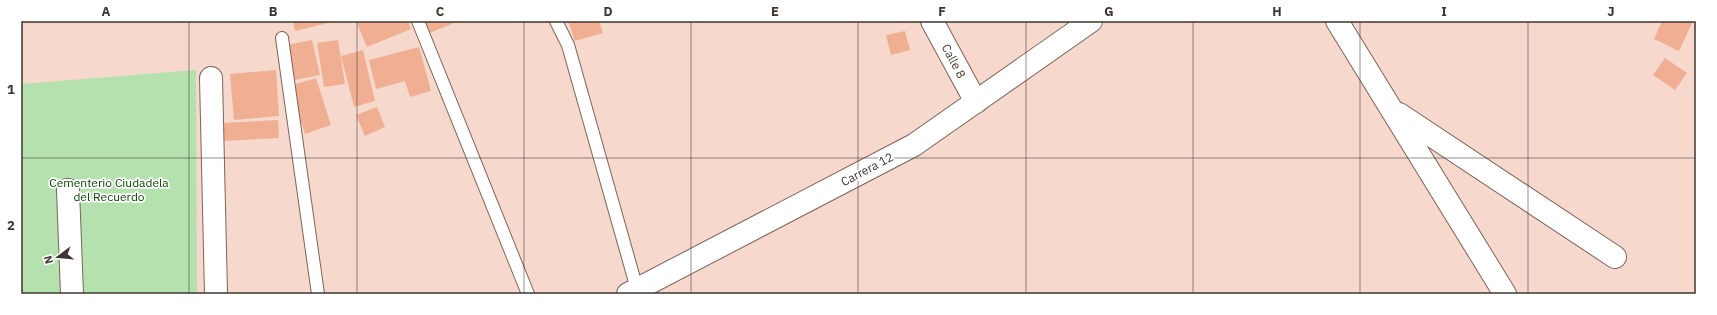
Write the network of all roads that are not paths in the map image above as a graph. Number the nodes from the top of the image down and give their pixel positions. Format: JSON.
{"nodes":[{"id":1,"x":418,"y":21,"type":"edge"},
{"id":2,"x":556,"y":21,"type":"edge"},
{"id":3,"x":932,"y":21,"type":"edge"},
{"id":4,"x":1091,"y":21,"type":"edge"},
{"id":5,"x":1337,"y":21,"type":"edge"},
{"id":6,"x":282,"y":38,"type":"dead end"},
{"id":7,"x":211,"y":78,"type":"dead end"},
{"id":8,"x":976,"y":102,"type":"junction"},
{"id":9,"x":1393,"y":110,"type":"junction"},
{"id":10,"x":68,"y":190,"type":"dead end"},
{"id":11,"x":1615,"y":257,"type":"dead end"},
{"id":12,"x":633,"y":292,"type":"edge"},
{"id":13,"x":72,"y":294,"type":"edge"},
{"id":14,"x":216,"y":294,"type":"edge"},
{"id":15,"x":318,"y":294,"type":"edge"},
{"id":16,"x":528,"y":294,"type":"edge"},
{"id":17,"x":1505,"y":294,"type":"edge"}],
"edges":[{"from":1,"to":16,"type":"lane"},
{"from":2,"to":12,"type":"lane"},
{"from":3,"to":8,"type":"street","name":"Calle 8"},
{"from":4,"to":8,"type":"street","name":"Carrera 12"},
{"from":5,"to":9,"type":"street"},
{"from":6,"to":15,"type":"lane"},
{"from":7,"to":14,"type":"street"},
{"from":8,"to":12,"type":"street","name":"Carrera 12"},
{"from":9,"to":11,"type":"street"},
{"from":9,"to":17,"type":"street"},
{"from":10,"to":13,"type":"street"}]}
